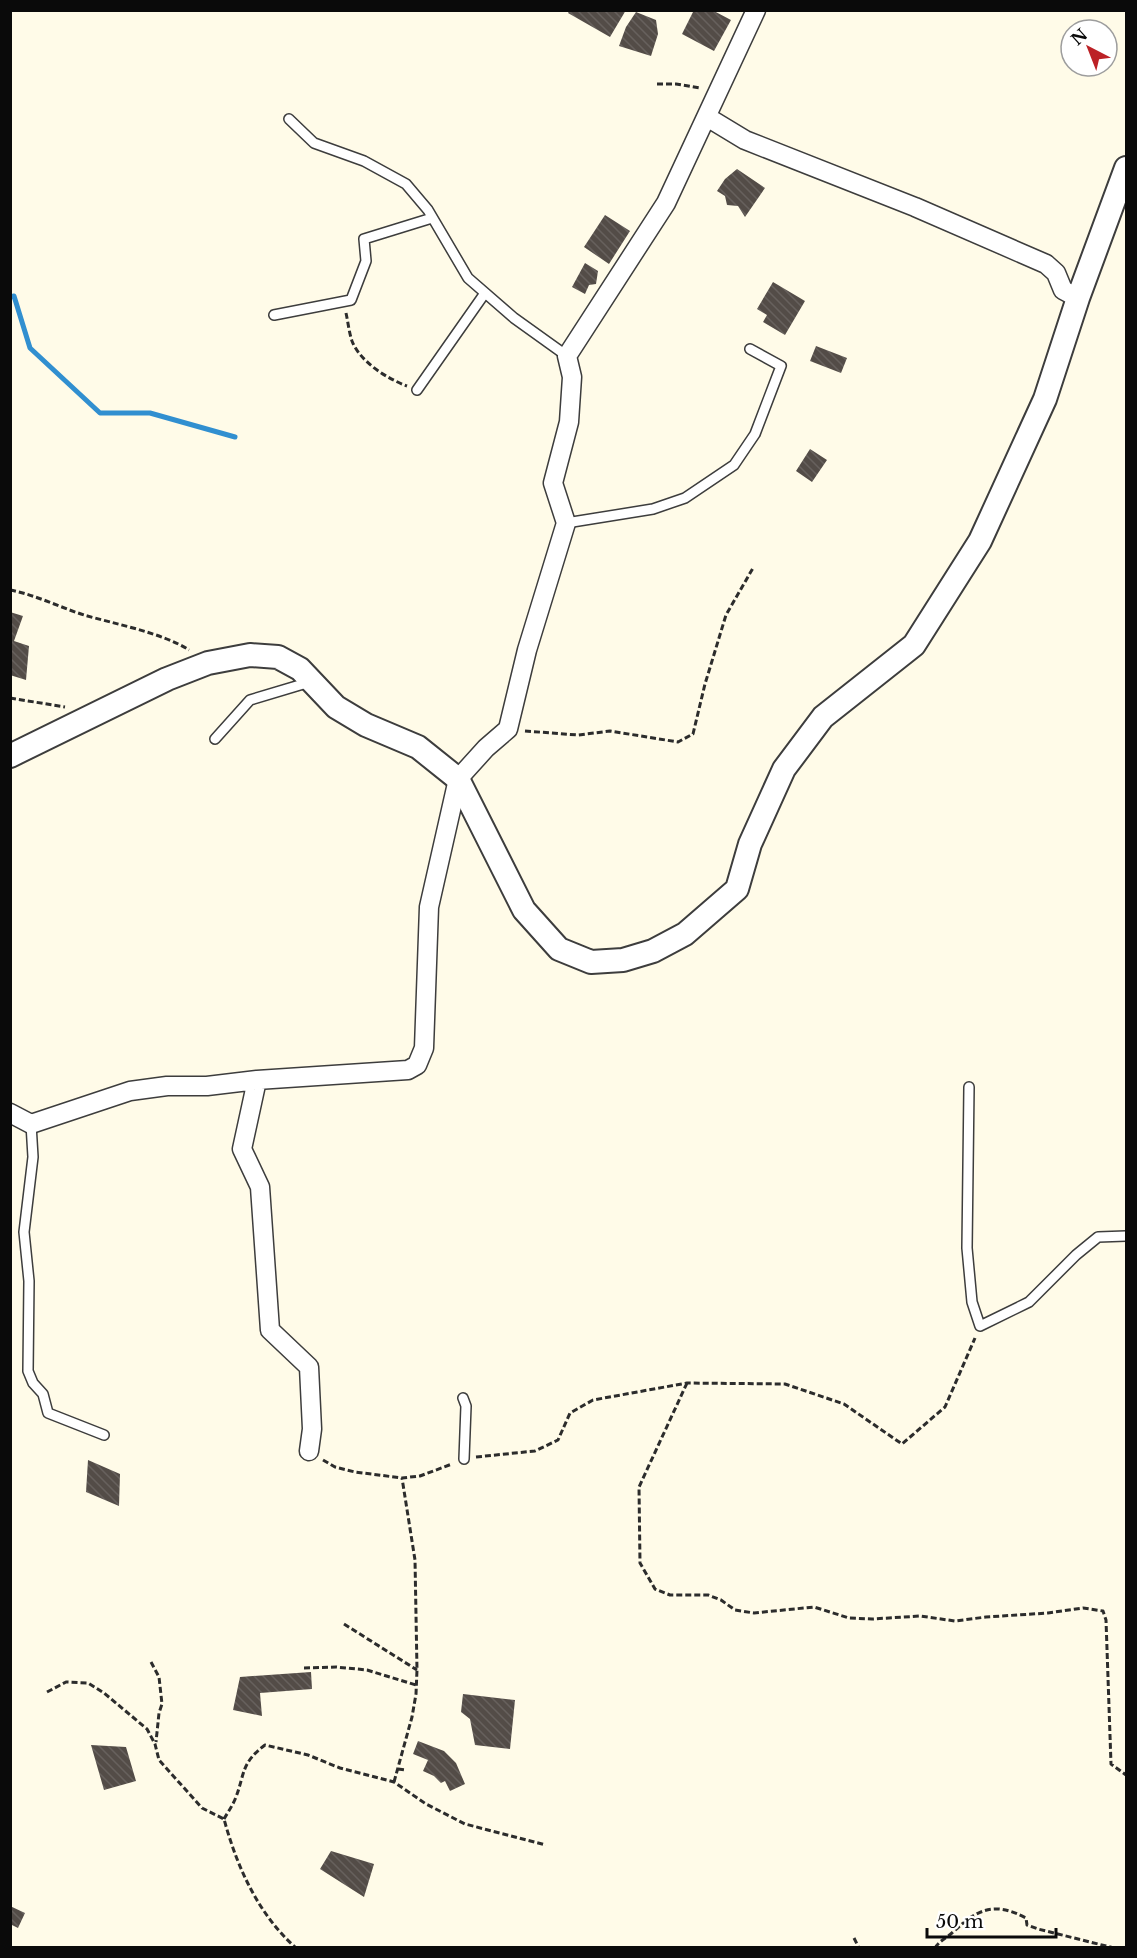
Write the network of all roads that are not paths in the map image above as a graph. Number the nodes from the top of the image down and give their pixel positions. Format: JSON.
{"nodes":[{"id":1,"x":756,"y":10,"type":"edge"},
{"id":2,"x":707,"y":117,"type":"junction"},
{"id":3,"x":289,"y":119,"type":"dead end"},
{"id":4,"x":1126,"y":168,"type":"edge"},
{"id":5,"x":432,"y":218,"type":"junction"},
{"id":6,"x":485,"y":293,"type":"junction"},
{"id":7,"x":1078,"y":298,"type":"junction"},
{"id":8,"x":274,"y":315,"type":"dead end"},
{"id":9,"x":750,"y":349,"type":"dead end"},
{"id":10,"x":567,"y":356,"type":"junction"},
{"id":11,"x":417,"y":390,"type":"road end"},
{"id":12,"x":566,"y":523,"type":"junction"},
{"id":13,"x":312,"y":681,"type":"junction"},
{"id":14,"x":215,"y":739,"type":"dead end"},
{"id":15,"x":10,"y":756,"type":"edge"},
{"id":16,"x":458,"y":779,"type":"junction"},
{"id":17,"x":257,"y":1080,"type":"junction"},
{"id":18,"x":969,"y":1087,"type":"dead end"},
{"id":19,"x":10,"y":1113,"type":"edge"},
{"id":20,"x":31,"y":1124,"type":"junction"},
{"id":21,"x":1126,"y":1236,"type":"edge"},
{"id":22,"x":463,"y":1398,"type":"dead end"},
{"id":23,"x":104,"y":1436,"type":"dead end"},
{"id":24,"x":309,"y":1451,"type":"road end"},
{"id":25,"x":464,"y":1459,"type":"road end"}],
"edges":[{"from":1,"to":2,"type":"street"},
{"from":2,"to":7,"type":"street"},
{"from":2,"to":10,"type":"street"},
{"from":3,"to":5,"type":"lane"},
{"from":4,"to":7,"type":"street"},
{"from":5,"to":6,"type":"lane"},
{"from":5,"to":8,"type":"lane"},
{"from":6,"to":10,"type":"lane"},
{"from":6,"to":11,"type":"lane"},
{"from":7,"to":16,"type":"street"},
{"from":9,"to":12,"type":"lane"},
{"from":10,"to":12,"type":"street"},
{"from":12,"to":16,"type":"street"},
{"from":13,"to":14,"type":"lane"},
{"from":13,"to":15,"type":"street"},
{"from":13,"to":16,"type":"street"},
{"from":16,"to":17,"type":"street"},
{"from":17,"to":20,"type":"street"},
{"from":17,"to":24,"type":"street"},
{"from":18,"to":21,"type":"lane"},
{"from":19,"to":20,"type":"street"},
{"from":20,"to":23,"type":"lane"},
{"from":22,"to":25,"type":"lane"}]}
